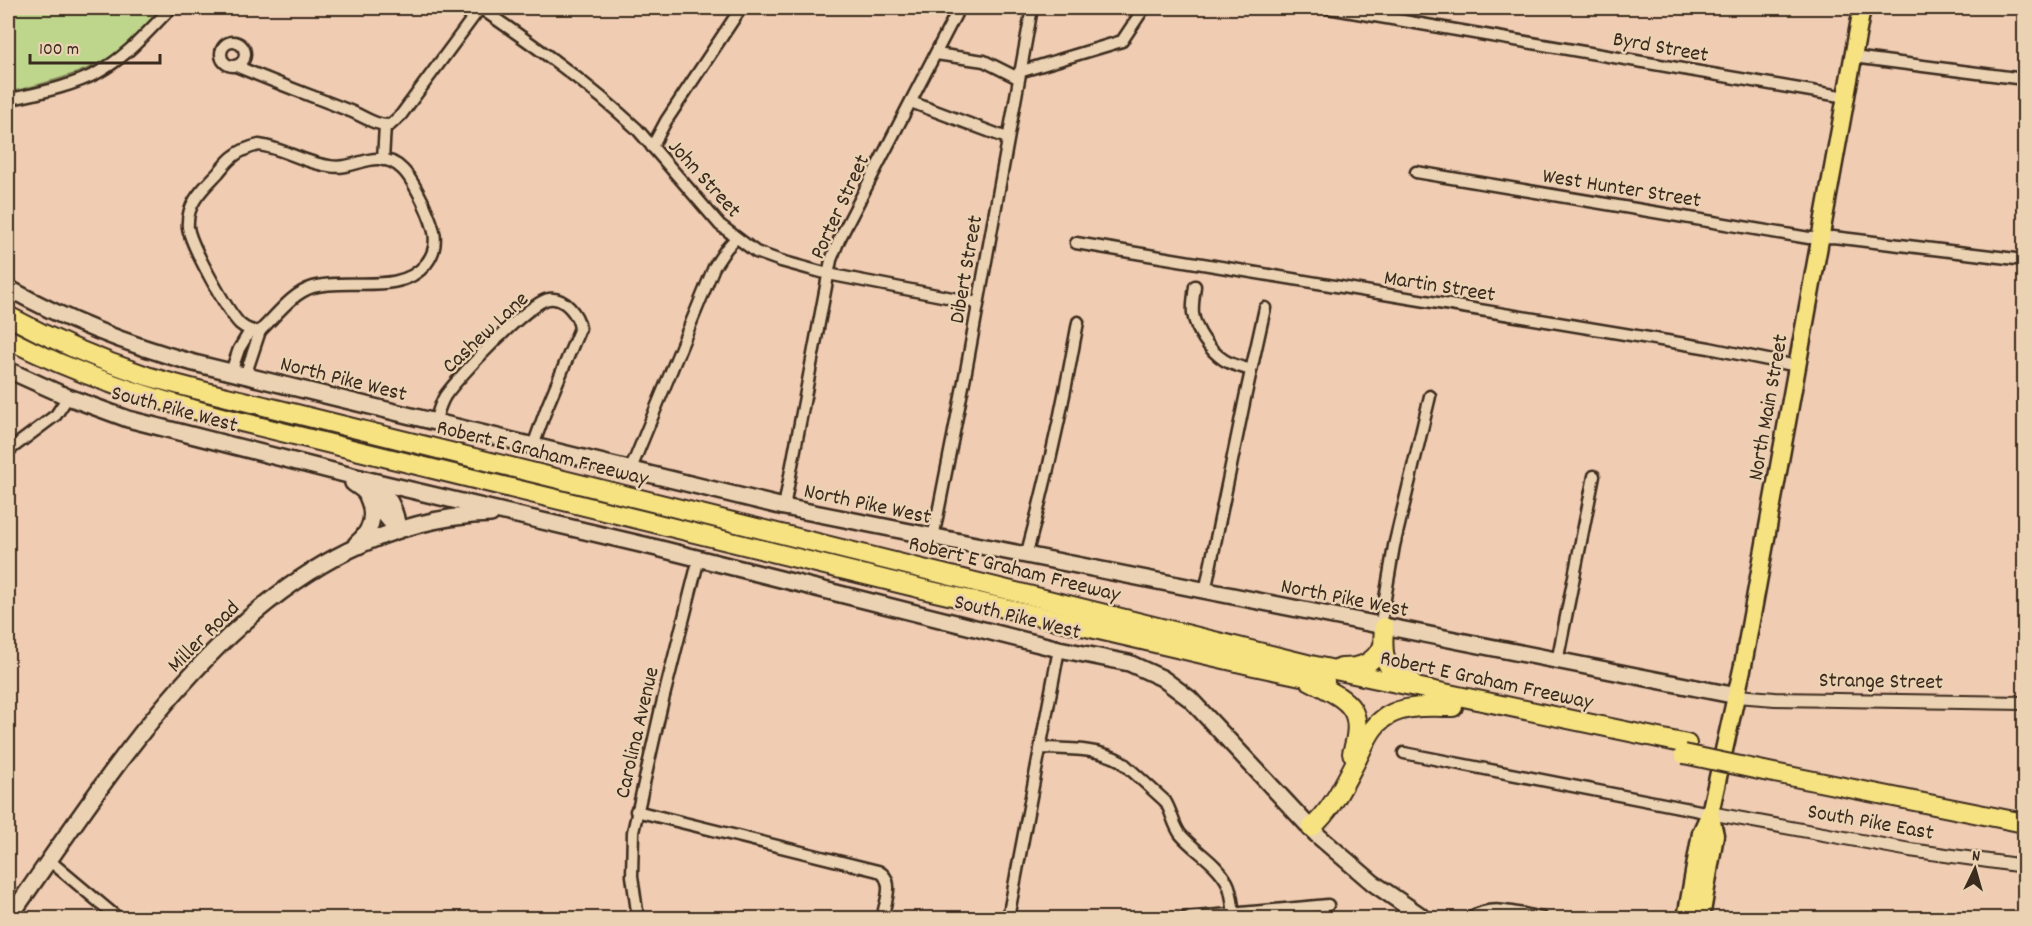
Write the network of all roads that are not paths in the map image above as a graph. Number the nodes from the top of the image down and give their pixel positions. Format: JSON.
{"nodes":[{"id":1,"x":171,"y":8,"type":"edge"},
{"id":2,"x":480,"y":8,"type":"edge"},
{"id":3,"x":741,"y":8,"type":"edge"},
{"id":4,"x":959,"y":8,"type":"edge"},
{"id":5,"x":1032,"y":8,"type":"edge"},
{"id":6,"x":1144,"y":8,"type":"edge"},
{"id":7,"x":1328,"y":8,"type":"edge"},
{"id":8,"x":1862,"y":8,"type":"edge"},
{"id":9,"x":936,"y":54,"type":"junction"},
{"id":10,"x":1853,"y":57,"type":"junction"},
{"id":11,"x":236,"y":66,"type":"dead end"},
{"id":12,"x":1019,"y":75,"type":"junction"},
{"id":13,"x":2025,"y":79,"type":"edge"},
{"id":14,"x":1846,"y":97,"type":"junction"},
{"id":15,"x":8,"y":100,"type":"edge"},
{"id":16,"x":911,"y":102,"type":"junction"},
{"id":17,"x":385,"y":125,"type":"junction"},
{"id":18,"x":1007,"y":138,"type":"junction"},
{"id":19,"x":652,"y":147,"type":"junction"},
{"id":20,"x":383,"y":160,"type":"junction"},
{"id":21,"x":1416,"y":172,"type":"dead end"},
{"id":22,"x":1820,"y":237,"type":"junction"},
{"id":23,"x":736,"y":238,"type":"junction"},
{"id":24,"x":1076,"y":243,"type":"dead end"},
{"id":25,"x":2025,"y":260,"type":"edge"},
{"id":26,"x":828,"y":274,"type":"junction"},
{"id":27,"x":1195,"y":286,"type":"dead end"},
{"id":28,"x":8,"y":288,"type":"edge"},
{"id":29,"x":978,"y":303,"type":"junction"},
{"id":30,"x":1265,"y":308,"type":"dead end"},
{"id":31,"x":8,"y":315,"type":"edge"},
{"id":32,"x":1078,"y":322,"type":"dead end"},
{"id":33,"x":256,"y":331,"type":"junction"},
{"id":34,"x":8,"y":339,"type":"edge"},
{"id":35,"x":1797,"y":366,"type":"junction"},
{"id":36,"x":8,"y":370,"type":"edge"},
{"id":37,"x":1251,"y":370,"type":"junction"},
{"id":38,"x":238,"y":374,"type":"junction"},
{"id":39,"x":1430,"y":396,"type":"dead end"},
{"id":40,"x":68,"y":398,"type":"junction"},
{"id":41,"x":435,"y":422,"type":"junction"},
{"id":42,"x":533,"y":446,"type":"junction"},
{"id":43,"x":8,"y":451,"type":"edge"},
{"id":44,"x":630,"y":471,"type":"junction"},
{"id":45,"x":1593,"y":476,"type":"dead end"},
{"id":46,"x":363,"y":484,"type":"junction"},
{"id":47,"x":784,"y":507,"type":"junction"},
{"id":48,"x":516,"y":514,"type":"junction"},
{"id":49,"x":398,"y":530,"type":"junction"},
{"id":50,"x":933,"y":538,"type":"junction"},
{"id":51,"x":348,"y":551,"type":"junction"},
{"id":52,"x":1026,"y":556,"type":"junction"},
{"id":53,"x":699,"y":558,"type":"junction"},
{"id":54,"x":1205,"y":591,"type":"junction"},
{"id":55,"x":1384,"y":627,"type":"junction"},
{"id":56,"x":1383,"y":647,"type":"junction"},
{"id":57,"x":1059,"y":649,"type":"junction"},
{"id":58,"x":1557,"y":662,"type":"junction"},
{"id":59,"x":1307,"y":671,"type":"junction"},
{"id":60,"x":1737,"y":696,"type":"junction"},
{"id":61,"x":1451,"y":701,"type":"junction"},
{"id":62,"x":2025,"y":703,"type":"edge"},
{"id":63,"x":1041,"y":748,"type":"junction"},
{"id":64,"x":1404,"y":753,"type":"dead end"},
{"id":65,"x":1341,"y":789,"type":"junction"},
{"id":66,"x":1984,"y":810,"type":"junction"},
{"id":67,"x":636,"y":811,"type":"junction"},
{"id":68,"x":1710,"y":813,"type":"junction"},
{"id":69,"x":2025,"y":814,"type":"edge"},
{"id":70,"x":2025,"y":823,"type":"edge"},
{"id":71,"x":1311,"y":828,"type":"junction"},
{"id":72,"x":50,"y":861,"type":"junction"},
{"id":73,"x":2025,"y":866,"type":"edge"},
{"id":74,"x":1328,"y":905,"type":"dead end"},
{"id":75,"x":1234,"y":914,"type":"junction"},
{"id":76,"x":9,"y":918,"type":"edge"},
{"id":77,"x":118,"y":918,"type":"edge"},
{"id":78,"x":638,"y":918,"type":"edge"},
{"id":79,"x":882,"y":918,"type":"edge"},
{"id":80,"x":1008,"y":918,"type":"edge"},
{"id":81,"x":1185,"y":918,"type":"edge"},
{"id":82,"x":1424,"y":918,"type":"edge"},
{"id":83,"x":1472,"y":918,"type":"edge"},
{"id":84,"x":1542,"y":918,"type":"edge"},
{"id":85,"x":1686,"y":918,"type":"edge"},
{"id":86,"x":1701,"y":918,"type":"edge"}],
"edges":[{"from":1,"to":15,"type":"street"},
{"from":2,"to":17,"type":"street"},
{"from":2,"to":19,"type":"street","name":"John Street"},
{"from":3,"to":19,"type":"street"},
{"from":4,"to":9,"type":"street","name":"Porter Street"},
{"from":5,"to":12,"type":"street","name":"Dibert Street"},
{"from":6,"to":12,"type":"street"},
{"from":7,"to":14,"type":"street","name":"Byrd Street"},
{"from":8,"to":10,"type":"main road","name":"North Main Street"},
{"from":9,"to":12,"type":"street"},
{"from":9,"to":16,"type":"street","name":"Porter Street"},
{"from":10,"to":13,"type":"street"},
{"from":10,"to":14,"type":"main road","name":"North Main Street"},
{"from":11,"to":17,"type":"street"},
{"from":12,"to":18,"type":"street","name":"Dibert Street"},
{"from":14,"to":22,"type":"main road","name":"North Main Street"},
{"from":16,"to":18,"type":"street"},
{"from":16,"to":26,"type":"street","name":"Porter Street"},
{"from":17,"to":20,"type":"street"},
{"from":18,"to":29,"type":"street","name":"Dibert Street"},
{"from":19,"to":23,"type":"street","name":"John Street"},
{"from":20,"to":33,"type":"street"},
{"from":20,"to":33,"type":"street"},
{"from":21,"to":22,"type":"street","name":"West Hunter Street"},
{"from":22,"to":25,"type":"street","name":"West Hunter Street"},
{"from":22,"to":35,"type":"main road","name":"North Main Street"},
{"from":23,"to":26,"type":"street","name":"John Street"},
{"from":23,"to":44,"type":"street"},
{"from":24,"to":35,"type":"street","name":"Martin Street"},
{"from":26,"to":29,"type":"street","name":"John Street"},
{"from":26,"to":47,"type":"street","name":"Porter Street"},
{"from":27,"to":37,"type":"street"},
{"from":28,"to":38,"type":"main road","name":"North Pike West"},
{"from":29,"to":50,"type":"street","name":"Dibert Street"},
{"from":30,"to":37,"type":"street"},
{"from":31,"to":59,"type":"highway","name":"Robert E Graham Freeway"},
{"from":32,"to":52,"type":"street"},
{"from":33,"to":38,"type":"street"},
{"from":34,"to":59,"type":"highway","name":"Robert E Graham Freeway"},
{"from":35,"to":60,"type":"main road","name":"North Main Street"},
{"from":36,"to":40,"type":"main road","name":"South Pike West"},
{"from":37,"to":54,"type":"street"},
{"from":38,"to":41,"type":"main road","name":"North Pike West"},
{"from":39,"to":55,"type":"street"},
{"from":40,"to":43,"type":"street"},
{"from":40,"to":46,"type":"main road","name":"South Pike West"},
{"from":41,"to":42,"type":"main road","name":"North Pike West"},
{"from":41,"to":42,"type":"street","name":"Cashew Lane"},
{"from":42,"to":44,"type":"main road","name":"North Pike West"},
{"from":44,"to":47,"type":"main road","name":"North Pike West"},
{"from":45,"to":58,"type":"street"},
{"from":46,"to":48,"type":"main road"},
{"from":46,"to":49,"type":"main road","name":"South Pike West"},
{"from":46,"to":51,"type":"main road"},
{"from":47,"to":50,"type":"main road","name":"North Pike West"},
{"from":48,"to":49,"type":"main road","name":"Miller Road"},
{"from":48,"to":53,"type":"main road","name":"South Pike West"},
{"from":49,"to":51,"type":"main road","name":"Miller Road"},
{"from":50,"to":52,"type":"main road","name":"North Pike West"},
{"from":51,"to":72,"type":"main road","name":"Miller Road"},
{"from":52,"to":54,"type":"main road","name":"North Pike West"},
{"from":53,"to":57,"type":"main road","name":"South Pike West"},
{"from":53,"to":67,"type":"street","name":"Carolina Avenue"},
{"from":54,"to":55,"type":"main road","name":"North Pike West"},
{"from":55,"to":56,"type":"highway"},
{"from":55,"to":58,"type":"main road","name":"North Pike West"},
{"from":56,"to":59,"type":"highway"},
{"from":56,"to":61,"type":"highway"},
{"from":57,"to":63,"type":"street"},
{"from":57,"to":71,"type":"main road","name":"South Pike West"},
{"from":58,"to":60,"type":"main road","name":"North Pike West"},
{"from":59,"to":61,"type":"highway","name":"Robert E Graham Freeway"},
{"from":59,"to":65,"type":"highway"},
{"from":60,"to":62,"type":"street","name":"Strange Street"},
{"from":60,"to":68,"type":"main road","name":"North Main Street"},
{"from":61,"to":65,"type":"highway"},
{"from":61,"to":66,"type":"highway","name":"Robert E Graham Freeway","bridge":true},
{"from":63,"to":75,"type":"street"},
{"from":63,"to":80,"type":"street"},
{"from":64,"to":68,"type":"street"},
{"from":65,"to":71,"type":"highway"},
{"from":66,"to":69,"type":"highway","name":"Robert E Graham Freeway"},
{"from":66,"to":70,"type":"highway","name":"Robert E Graham Freeway"},
{"from":67,"to":78,"type":"street","name":"Carolina Avenue"},
{"from":67,"to":79,"type":"street"},
{"from":68,"to":73,"type":"street","name":"South Pike East"},
{"from":68,"to":85,"type":"main road"},
{"from":68,"to":86,"type":"main road"},
{"from":71,"to":82,"type":"main road","name":"South Pike West"},
{"from":72,"to":76,"type":"main road","name":"Miller Road"},
{"from":72,"to":77,"type":"street"},
{"from":74,"to":75,"type":"street"},
{"from":75,"to":81,"type":"street"},
{"from":83,"to":84,"type":"street"}]}
